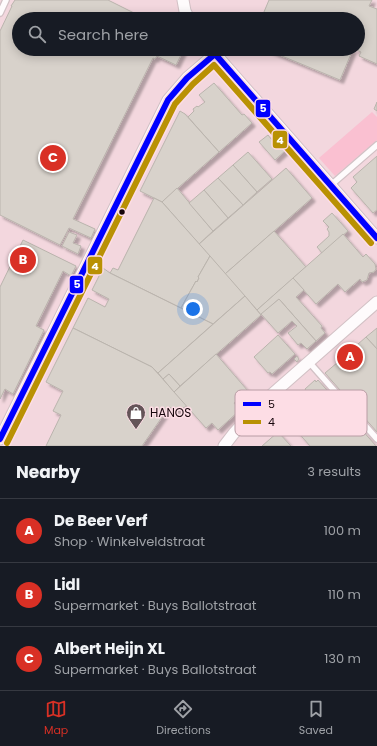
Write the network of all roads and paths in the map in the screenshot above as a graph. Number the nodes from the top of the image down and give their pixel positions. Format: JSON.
{"nodes":[{"id":1,"x":6,"y":0,"type":"edge"},
{"id":2,"x":183,"y":0,"type":"edge"},
{"id":3,"x":186,"y":12,"type":"edge"},
{"id":4,"x":0,"y":13,"type":"edge"},
{"id":5,"x":208,"y":56,"type":"edge"},
{"id":6,"x":217,"y":56,"type":"edge"},
{"id":7,"x":377,"y":145,"type":"edge"},
{"id":8,"x":331,"y":185,"type":"junction"},
{"id":9,"x":377,"y":238,"type":"edge"},
{"id":10,"x":377,"y":302,"type":"edge"},
{"id":11,"x":309,"y":362,"type":"junction"},
{"id":12,"x":278,"y":390,"type":"edge"},
{"id":13,"x":334,"y":390,"type":"edge"},
{"id":14,"x":367,"y":428,"type":"edge"},
{"id":15,"x":235,"y":432,"type":"edge"},
{"id":16,"x":0,"y":439,"type":"edge"},
{"id":17,"x":377,"y":439,"type":"edge"},
{"id":18,"x":224,"y":446,"type":"edge"}],
"edges":[{"from":1,"to":4,"type":"lane"},
{"from":2,"to":3,"type":"street"},
{"from":5,"to":16,"type":"street"},
{"from":6,"to":8,"type":"street"},
{"from":7,"to":8,"type":"lane"},
{"from":8,"to":9,"type":"street"},
{"from":10,"to":11,"type":"street"},
{"from":11,"to":12,"type":"street"},
{"from":11,"to":13,"type":"lane"},
{"from":14,"to":17,"type":"lane"},
{"from":15,"to":18,"type":"street"}]}
